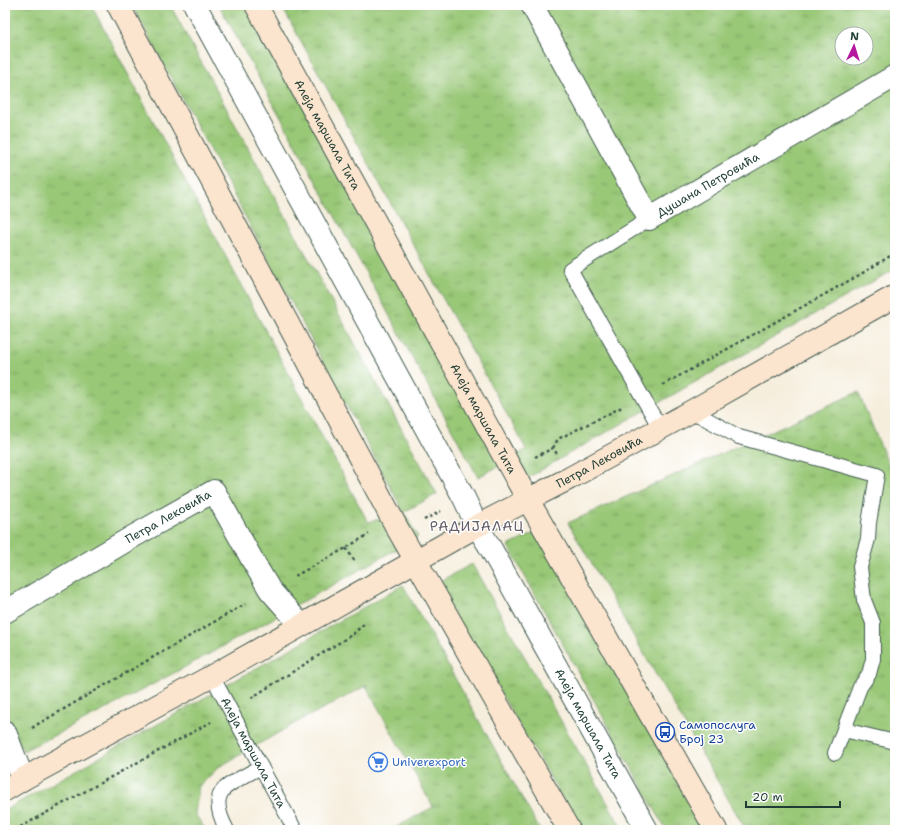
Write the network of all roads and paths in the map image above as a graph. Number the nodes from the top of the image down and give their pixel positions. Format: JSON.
{"nodes":[{"id":1,"x":118,"y":5,"type":"edge"},
{"id":2,"x":195,"y":5,"type":"edge"},
{"id":3,"x":256,"y":5,"type":"edge"},
{"id":4,"x":532,"y":5,"type":"edge"},
{"id":5,"x":895,"y":76,"type":"edge"},
{"id":6,"x":649,"y":219,"type":"junction"},
{"id":7,"x":895,"y":253,"type":"edge"},
{"id":8,"x":895,"y":296,"type":"edge"},
{"id":9,"x":642,"y":396,"type":"junction"},
{"id":10,"x":692,"y":411,"type":"junction"},
{"id":11,"x":660,"y":428,"type":"junction"},
{"id":12,"x":554,"y":448,"type":"dead end"},
{"id":13,"x":528,"y":500,"type":"junction"},
{"id":14,"x":477,"y":526,"type":"junction"},
{"id":15,"x":416,"y":561,"type":"junction"},
{"id":16,"x":5,"y":612,"type":"edge"},
{"id":17,"x":365,"y":623,"type":"dead end"},
{"id":18,"x":301,"y":625,"type":"junction"},
{"id":19,"x":212,"y":676,"type":"junction"},
{"id":20,"x":231,"y":712,"type":"junction"},
{"id":21,"x":844,"y":730,"type":"junction"},
{"id":22,"x":5,"y":732,"type":"edge"},
{"id":23,"x":895,"y":742,"type":"edge"},
{"id":24,"x":835,"y":753,"type":"dead end"},
{"id":25,"x":261,"y":767,"type":"junction"},
{"id":26,"x":23,"y":779,"type":"junction"},
{"id":27,"x":5,"y":790,"type":"edge"},
{"id":28,"x":15,"y":830,"type":"edge"},
{"id":29,"x":227,"y":830,"type":"edge"},
{"id":30,"x":295,"y":830,"type":"edge"},
{"id":31,"x":569,"y":830,"type":"edge"},
{"id":32,"x":647,"y":830,"type":"edge"},
{"id":33,"x":716,"y":830,"type":"edge"}],
"edges":[{"from":1,"to":15,"type":"street"},
{"from":2,"to":14,"type":"street","name":"Алеја маршала Тита"},
{"from":3,"to":13,"type":"street","name":"Алеја маршала Тита"},
{"from":4,"to":6,"type":"street","name":"Душана Петровића"},
{"from":5,"to":6,"type":"street","name":"Душана Петровића"},
{"from":6,"to":9,"type":"lane"},
{"from":7,"to":9,"type":"path"},
{"from":8,"to":10,"type":"street","name":"Петра Лековића"},
{"from":9,"to":11,"type":"lane"},
{"from":9,"to":12,"type":"path"},
{"from":10,"to":11,"type":"street","name":"Петра Лековића"},
{"from":10,"to":21,"type":"lane"},
{"from":11,"to":13,"type":"street","name":"Петра Лековића"},
{"from":13,"to":14,"type":"street","name":"Петра Лековића"},
{"from":13,"to":33,"type":"street","name":"Алеја маршала Тита"},
{"from":14,"to":15,"type":"street","name":"Петра Лековића"},
{"from":14,"to":32,"type":"street","name":"Алеја маршала Тита"},
{"from":15,"to":18,"type":"street","name":"Петра Лековића"},
{"from":15,"to":31,"type":"street"},
{"from":16,"to":18,"type":"street","name":"Петра Лековића"},
{"from":17,"to":20,"type":"path"},
{"from":18,"to":19,"type":"street","name":"Петра Лековића"},
{"from":19,"to":20,"type":"lane","name":"Алеја маршала Тита"},
{"from":19,"to":26,"type":"street","name":"Петра Лековића"},
{"from":20,"to":25,"type":"lane","name":"Алеја маршала Тита"},
{"from":20,"to":28,"type":"path"},
{"from":21,"to":23,"type":"lane"},
{"from":21,"to":24,"type":"lane"},
{"from":22,"to":26,"type":"street"},
{"from":25,"to":29,"type":"lane"},
{"from":25,"to":30,"type":"lane","name":"Алеја маршала Тита"},
{"from":26,"to":27,"type":"street","name":"Петра Лековића"}]}
